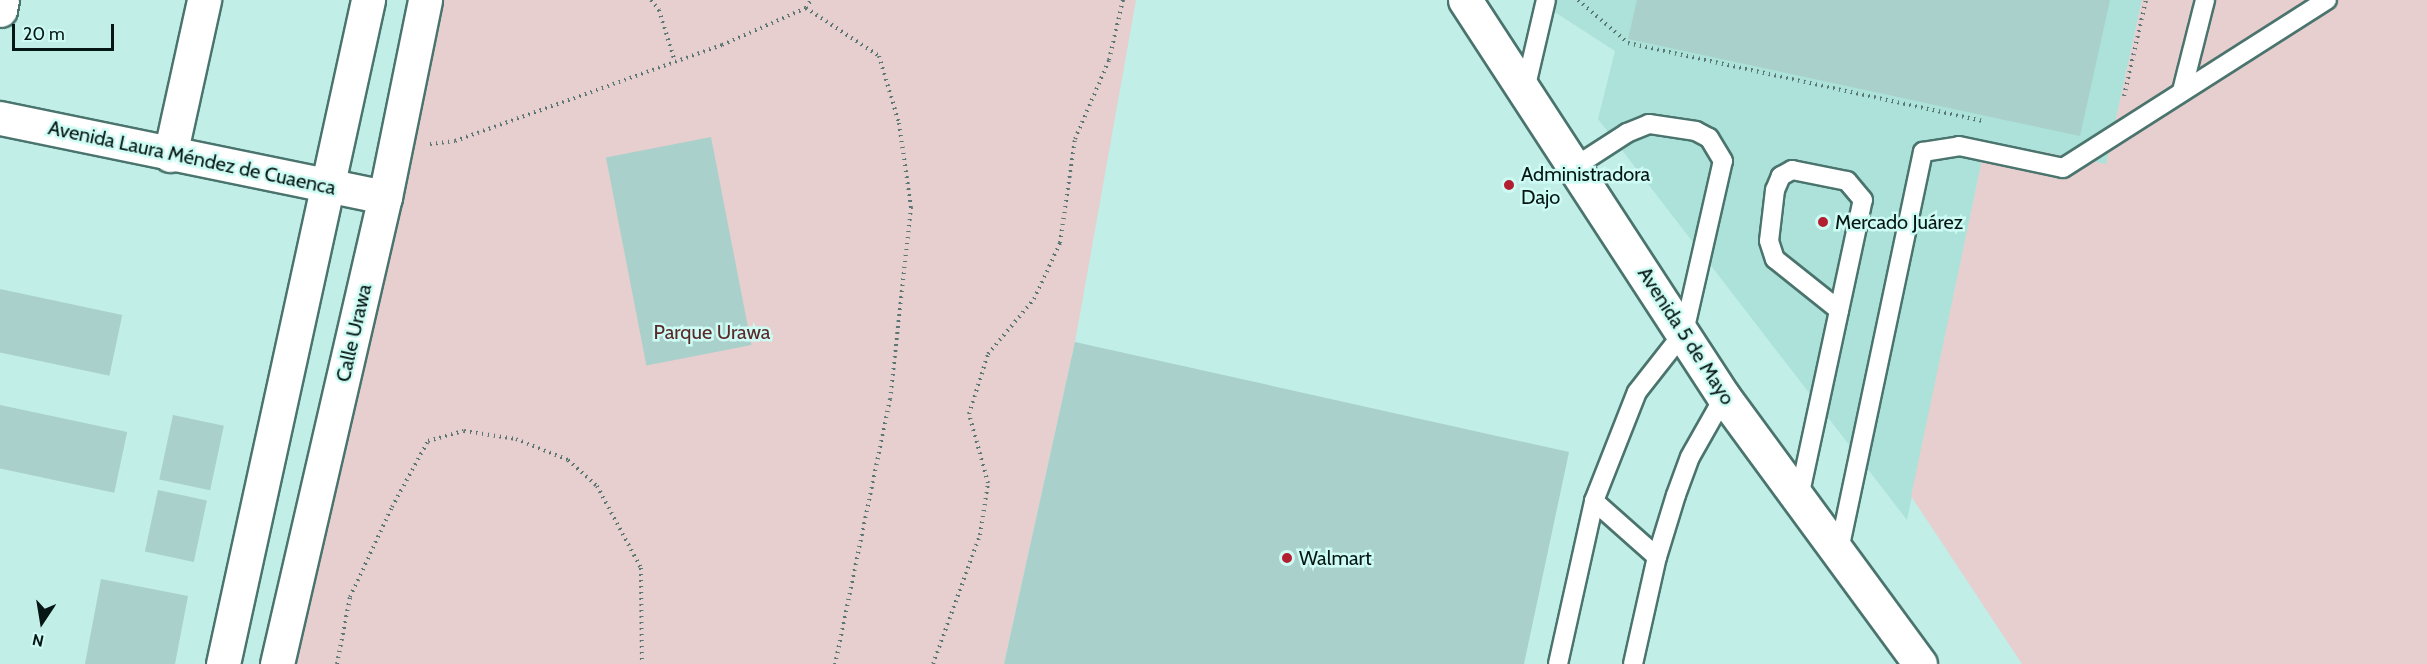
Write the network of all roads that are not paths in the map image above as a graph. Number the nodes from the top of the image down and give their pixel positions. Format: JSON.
{"nodes":[{"id":1,"x":2,"y":0,"type":"edge"},
{"id":2,"x":204,"y":0,"type":"edge"},
{"id":3,"x":368,"y":0,"type":"edge"},
{"id":4,"x":425,"y":0,"type":"edge"},
{"id":5,"x":1546,"y":0,"type":"edge"},
{"id":6,"x":2205,"y":0,"type":"edge"},
{"id":7,"x":2327,"y":0,"type":"edge"},
{"id":8,"x":1470,"y":3,"type":"edge"},
{"id":9,"x":0,"y":9,"type":"edge"},
{"id":10,"x":1525,"y":90,"type":"junction"},
{"id":11,"x":2182,"y":91,"type":"junction"},
{"id":12,"x":0,"y":118,"type":"edge"},
{"id":13,"x":170,"y":155,"type":"junction"},
{"id":14,"x":1576,"y":166,"type":"junction"},
{"id":15,"x":329,"y":187,"type":"junction"},
{"id":16,"x":385,"y":197,"type":"junction"},
{"id":17,"x":1839,"y":310,"type":"junction"},
{"id":18,"x":1684,"y":332,"type":"junction"},
{"id":19,"x":1724,"y":397,"type":"junction"},
{"id":20,"x":1594,"y":501,"type":"junction"},
{"id":21,"x":1798,"y":502,"type":"junction"},
{"id":22,"x":1838,"y":555,"type":"junction"},
{"id":23,"x":1657,"y":557,"type":"junction"},
{"id":24,"x":223,"y":664,"type":"edge"},
{"id":25,"x":277,"y":664,"type":"edge"},
{"id":26,"x":1558,"y":664,"type":"edge"},
{"id":27,"x":1633,"y":664,"type":"edge"},
{"id":28,"x":1920,"y":664,"type":"edge"}],
"edges":[{"from":1,"to":9,"type":"main road"},
{"from":2,"to":13,"type":"main road"},
{"from":3,"to":15,"type":"main road"},
{"from":4,"to":16,"type":"main road","name":"Calle Urawa"},
{"from":5,"to":10,"type":"lane"},
{"from":6,"to":11,"type":"lane"},
{"from":7,"to":11,"type":"lane"},
{"from":8,"to":10,"type":"main road","name":"Avenida 5 de Mayo"},
{"from":10,"to":14,"type":"main road","name":"Avenida 5 de Mayo"},
{"from":11,"to":22,"type":"lane"},
{"from":12,"to":13,"type":"main road","name":"Avenida Laura Méndez de Cuaenca"},
{"from":13,"to":15,"type":"main road","name":"Avenida Laura Méndez de Cuaenca"},
{"from":14,"to":18,"type":"main road","name":"Avenida 5 de Mayo"},
{"from":14,"to":18,"type":"lane"},
{"from":15,"to":16,"type":"main road","name":"Avenida Laura Méndez de Cuaenca"},
{"from":15,"to":24,"type":"main road"},
{"from":16,"to":25,"type":"main road","name":"Calle Urawa"},
{"from":17,"to":17,"type":"lane"},
{"from":17,"to":21,"type":"lane"},
{"from":18,"to":19,"type":"main road","name":"Avenida 5 de Mayo"},
{"from":18,"to":20,"type":"lane"},
{"from":19,"to":21,"type":"main road","name":"Avenida 5 de Mayo"},
{"from":19,"to":23,"type":"lane"},
{"from":20,"to":23,"type":"lane"},
{"from":20,"to":26,"type":"lane"},
{"from":21,"to":22,"type":"main road","name":"Avenida 5 de Mayo"},
{"from":22,"to":28,"type":"main road","name":"Avenida 5 de Mayo"},
{"from":23,"to":27,"type":"lane"}]}
